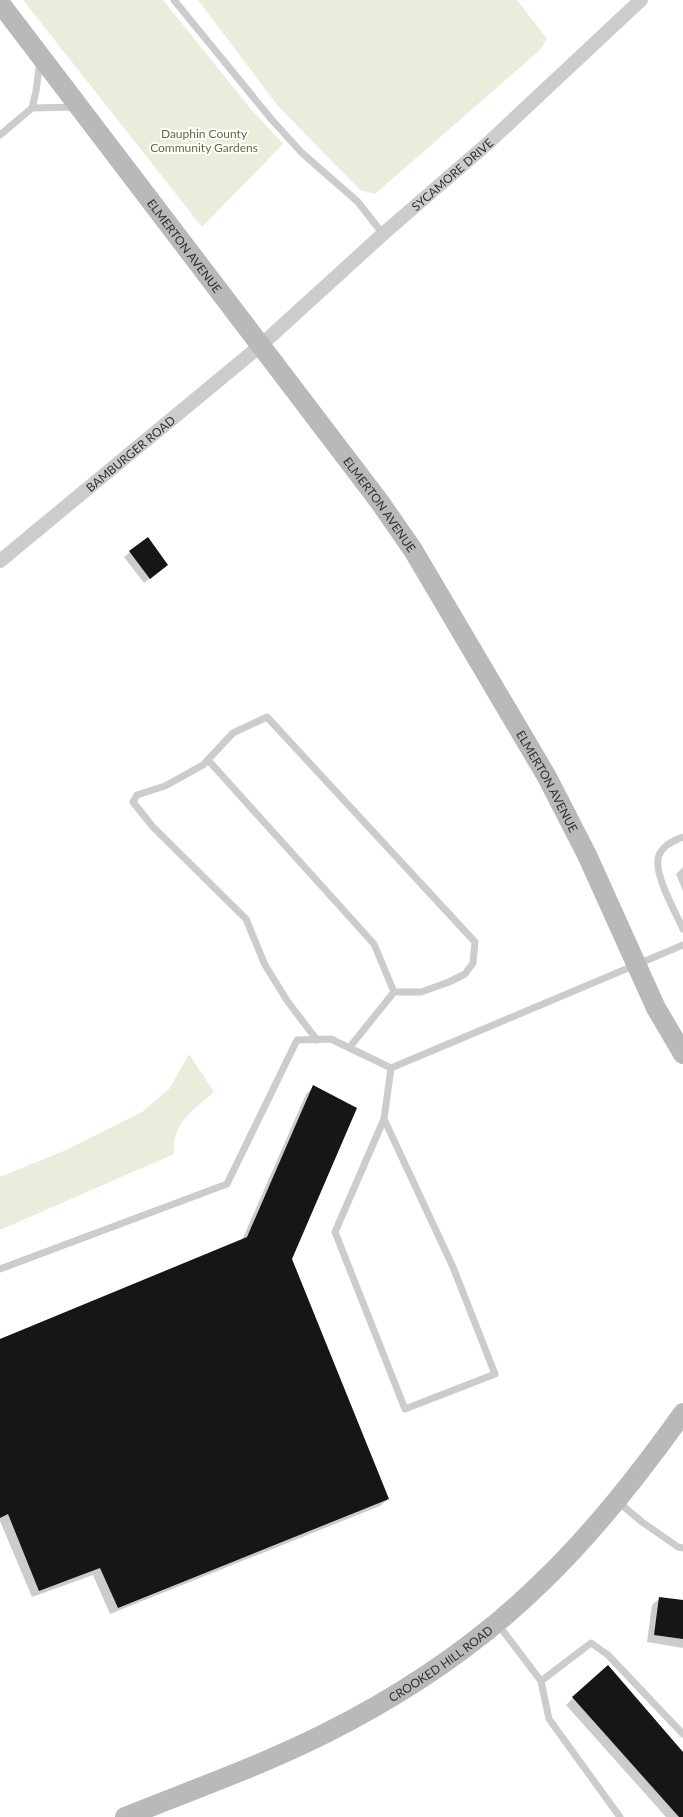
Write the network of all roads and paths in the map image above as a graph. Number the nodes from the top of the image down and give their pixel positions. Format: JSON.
{"nodes":[{"id":1,"x":174,"y":0,"type":"edge"},
{"id":2,"x":641,"y":0,"type":"edge"},
{"id":3,"x":0,"y":3,"type":"edge"},
{"id":4,"x":41,"y":56,"type":"junction"},
{"id":5,"x":79,"y":107,"type":"junction"},
{"id":6,"x":32,"y":108,"type":"junction"},
{"id":7,"x":0,"y":135,"type":"edge"},
{"id":8,"x":383,"y":234,"type":"junction"},
{"id":9,"x":260,"y":346,"type":"junction"},
{"id":10,"x":0,"y":561,"type":"edge"},
{"id":11,"x":208,"y":760,"type":"junction"},
{"id":12,"x":683,"y":836,"type":"edge"},
{"id":13,"x":683,"y":929,"type":"edge"},
{"id":14,"x":683,"y":944,"type":"edge"},
{"id":15,"x":636,"y":965,"type":"junction"},
{"id":16,"x":394,"y":992,"type":"junction"},
{"id":17,"x":317,"y":1040,"type":"junction"},
{"id":18,"x":349,"y":1048,"type":"junction"},
{"id":19,"x":683,"y":1054,"type":"edge"},
{"id":20,"x":390,"y":1068,"type":"junction"},
{"id":21,"x":384,"y":1119,"type":"junction"},
{"id":22,"x":0,"y":1269,"type":"edge"},
{"id":23,"x":683,"y":1413,"type":"edge"},
{"id":24,"x":617,"y":1501,"type":"junction"},
{"id":25,"x":683,"y":1548,"type":"edge"},
{"id":26,"x":497,"y":1622,"type":"junction"},
{"id":27,"x":541,"y":1681,"type":"junction"},
{"id":28,"x":683,"y":1734,"type":"edge"},
{"id":29,"x":125,"y":1817,"type":"edge"},
{"id":30,"x":620,"y":1817,"type":"edge"}],
"edges":[{"from":1,"to":8,"type":"lane"},
{"from":2,"to":8,"type":"street","name":"SYCAMORE DRIVE"},
{"from":3,"to":4,"type":"main road","name":"ELMERTON AVENUE"},
{"from":4,"to":5,"type":"main road","name":"ELMERTON AVENUE"},
{"from":4,"to":6,"type":"lane"},
{"from":5,"to":6,"type":"lane"},
{"from":5,"to":9,"type":"main road","name":"ELMERTON AVENUE"},
{"from":6,"to":7,"type":"lane"},
{"from":8,"to":9,"type":"street","name":"SYCAMORE DRIVE"},
{"from":9,"to":10,"type":"street","name":"BAMBURGER ROAD"},
{"from":9,"to":15,"type":"main road","name":"ELMERTON AVENUE"},
{"from":11,"to":16,"type":"lane"},
{"from":11,"to":16,"type":"lane"},
{"from":11,"to":17,"type":"lane"},
{"from":12,"to":13,"type":"lane"},
{"from":14,"to":15,"type":"lane"},
{"from":15,"to":19,"type":"main road","name":"ELMERTON AVENUE"},
{"from":15,"to":20,"type":"lane"},
{"from":16,"to":18,"type":"lane"},
{"from":17,"to":18,"type":"lane"},
{"from":17,"to":22,"type":"lane"},
{"from":18,"to":20,"type":"lane"},
{"from":20,"to":21,"type":"lane"},
{"from":21,"to":21,"type":"lane"},
{"from":23,"to":24,"type":"main road","name":"CROOKED HILL ROAD"},
{"from":24,"to":25,"type":"lane"},
{"from":24,"to":26,"type":"main road","name":"CROOKED HILL ROAD"},
{"from":26,"to":27,"type":"lane"},
{"from":26,"to":29,"type":"main road","name":"CROOKED HILL ROAD"},
{"from":27,"to":28,"type":"lane"},
{"from":27,"to":30,"type":"lane"}]}
